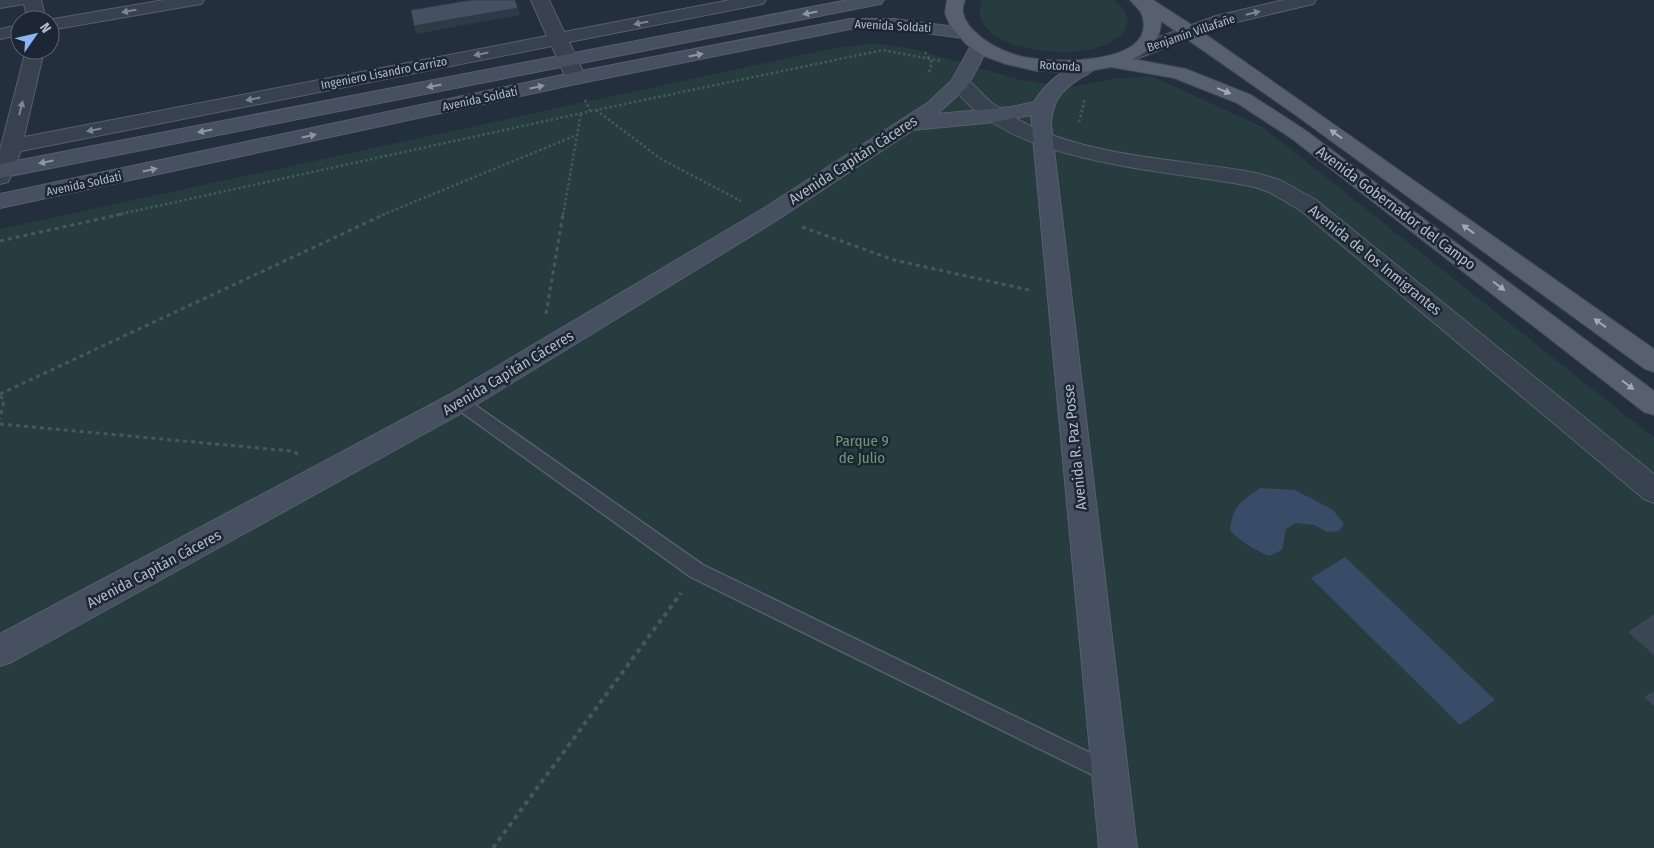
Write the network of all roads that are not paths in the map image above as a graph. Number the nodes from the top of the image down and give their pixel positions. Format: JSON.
{"nodes":[{"id":1,"x":19,"y":0,"type":"edge"},
{"id":2,"x":195,"y":0,"type":"edge"},
{"id":3,"x":540,"y":0,"type":"edge"},
{"id":4,"x":757,"y":0,"type":"edge"},
{"id":5,"x":875,"y":0,"type":"edge"},
{"id":6,"x":956,"y":0,"type":"edge"},
{"id":7,"x":1140,"y":0,"type":"edge"},
{"id":8,"x":1307,"y":0,"type":"edge"},
{"id":9,"x":0,"y":3,"type":"edge"},
{"id":10,"x":60,"y":23,"type":"edge"},
{"id":11,"x":1189,"y":31,"type":"junction"},
{"id":12,"x":963,"y":33,"type":"junction"},
{"id":13,"x":558,"y":39,"type":"junction"},
{"id":14,"x":980,"y":46,"type":"junction"},
{"id":15,"x":1134,"y":52,"type":"junction"},
{"id":16,"x":567,"y":59,"type":"junction"},
{"id":17,"x":33,"y":60,"type":"edge"},
{"id":18,"x":1114,"y":62,"type":"junction"},
{"id":19,"x":1086,"y":67,"type":"junction"},
{"id":20,"x":964,"y":75,"type":"junction"},
{"id":21,"x":576,"y":78,"type":"junction"},
{"id":22,"x":1047,"y":98,"type":"junction"},
{"id":23,"x":997,"y":115,"type":"junction"},
{"id":24,"x":908,"y":125,"type":"junction"},
{"id":25,"x":1043,"y":138,"type":"junction"},
{"id":26,"x":12,"y":146,"type":"junction"},
{"id":27,"x":1,"y":173,"type":"edge"},
{"id":28,"x":0,"y":201,"type":"edge"},
{"id":29,"x":1654,"y":362,"type":"edge"},
{"id":30,"x":459,"y":402,"type":"junction"},
{"id":31,"x":1654,"y":405,"type":"edge"},
{"id":32,"x":1654,"y":491,"type":"edge"},
{"id":33,"x":0,"y":652,"type":"edge"},
{"id":34,"x":1110,"y":773,"type":"junction"},
{"id":35,"x":1118,"y":848,"type":"edge"}],
"edges":[{"from":1,"to":9,"type":"street"},
{"from":2,"to":10,"type":"street","one_way":true},
{"from":3,"to":13,"type":"street"},
{"from":4,"to":13,"type":"street","name":"Ingeniero Lisandro Carrizo","one_way":true},
{"from":5,"to":16,"type":"street","name":"Avenida Soldati","one_way":true},
{"from":6,"to":12,"type":"main road"},
{"from":7,"to":11,"type":"main road","name":"Avenida Gobernador del Campo"},
{"from":7,"to":15,"type":"main road","name":"Rotonda"},
{"from":11,"to":8,"type":"street","name":"Benjamín Villafañe","one_way":true},
{"from":11,"to":15,"type":"street","name":"Benjamín Villafañe"},
{"from":29,"to":11,"type":"main road","name":"Avenida Gobernador del Campo","one_way":true},
{"from":12,"to":14,"type":"main road","name":"Rotonda"},
{"from":21,"to":12,"type":"street","name":"Avenida Soldati","one_way":true},
{"from":13,"to":16,"type":"street"},
{"from":13,"to":26,"type":"street","name":"Ingeniero Lisandro Carrizo","one_way":true},
{"from":14,"to":19,"type":"main road","name":"Rotonda"},
{"from":14,"to":20,"type":"street","name":"Avenida Capitán Cáceres"},
{"from":15,"to":18,"type":"main road","name":"Rotonda"},
{"from":16,"to":21,"type":"street"},
{"from":16,"to":27,"type":"street","name":"Avenida Soldati","one_way":true},
{"from":26,"to":17,"type":"street","one_way":true},
{"from":18,"to":19,"type":"main road","name":"Rotonda"},
{"from":18,"to":31,"type":"main road","name":"Avenida Gobernador del Campo","one_way":true},
{"from":19,"to":22,"type":"street"},
{"from":20,"to":23,"type":"street","name":"Avenida de los Inmigrantes"},
{"from":20,"to":24,"type":"street","name":"Avenida Capitán Cáceres"},
{"from":28,"to":21,"type":"street","name":"Avenida Soldati","one_way":true},
{"from":22,"to":23,"type":"street"},
{"from":22,"to":25,"type":"street","name":"Avenida R. Paz Posse"},
{"from":23,"to":24,"type":"street"},
{"from":23,"to":25,"type":"street","name":"Avenida de los Inmigrantes"},
{"from":24,"to":30,"type":"street","name":"Avenida Capitán Cáceres"},
{"from":25,"to":32,"type":"street","name":"Avenida de los Inmigrantes"},
{"from":25,"to":34,"type":"street","name":"Avenida R. Paz Posse"},
{"from":26,"to":27,"type":"street"},
{"from":30,"to":33,"type":"street","name":"Avenida Capitán Cáceres"},
{"from":30,"to":34,"type":"lane"},
{"from":34,"to":35,"type":"street","name":"Avenida R. Paz Posse"}]}
